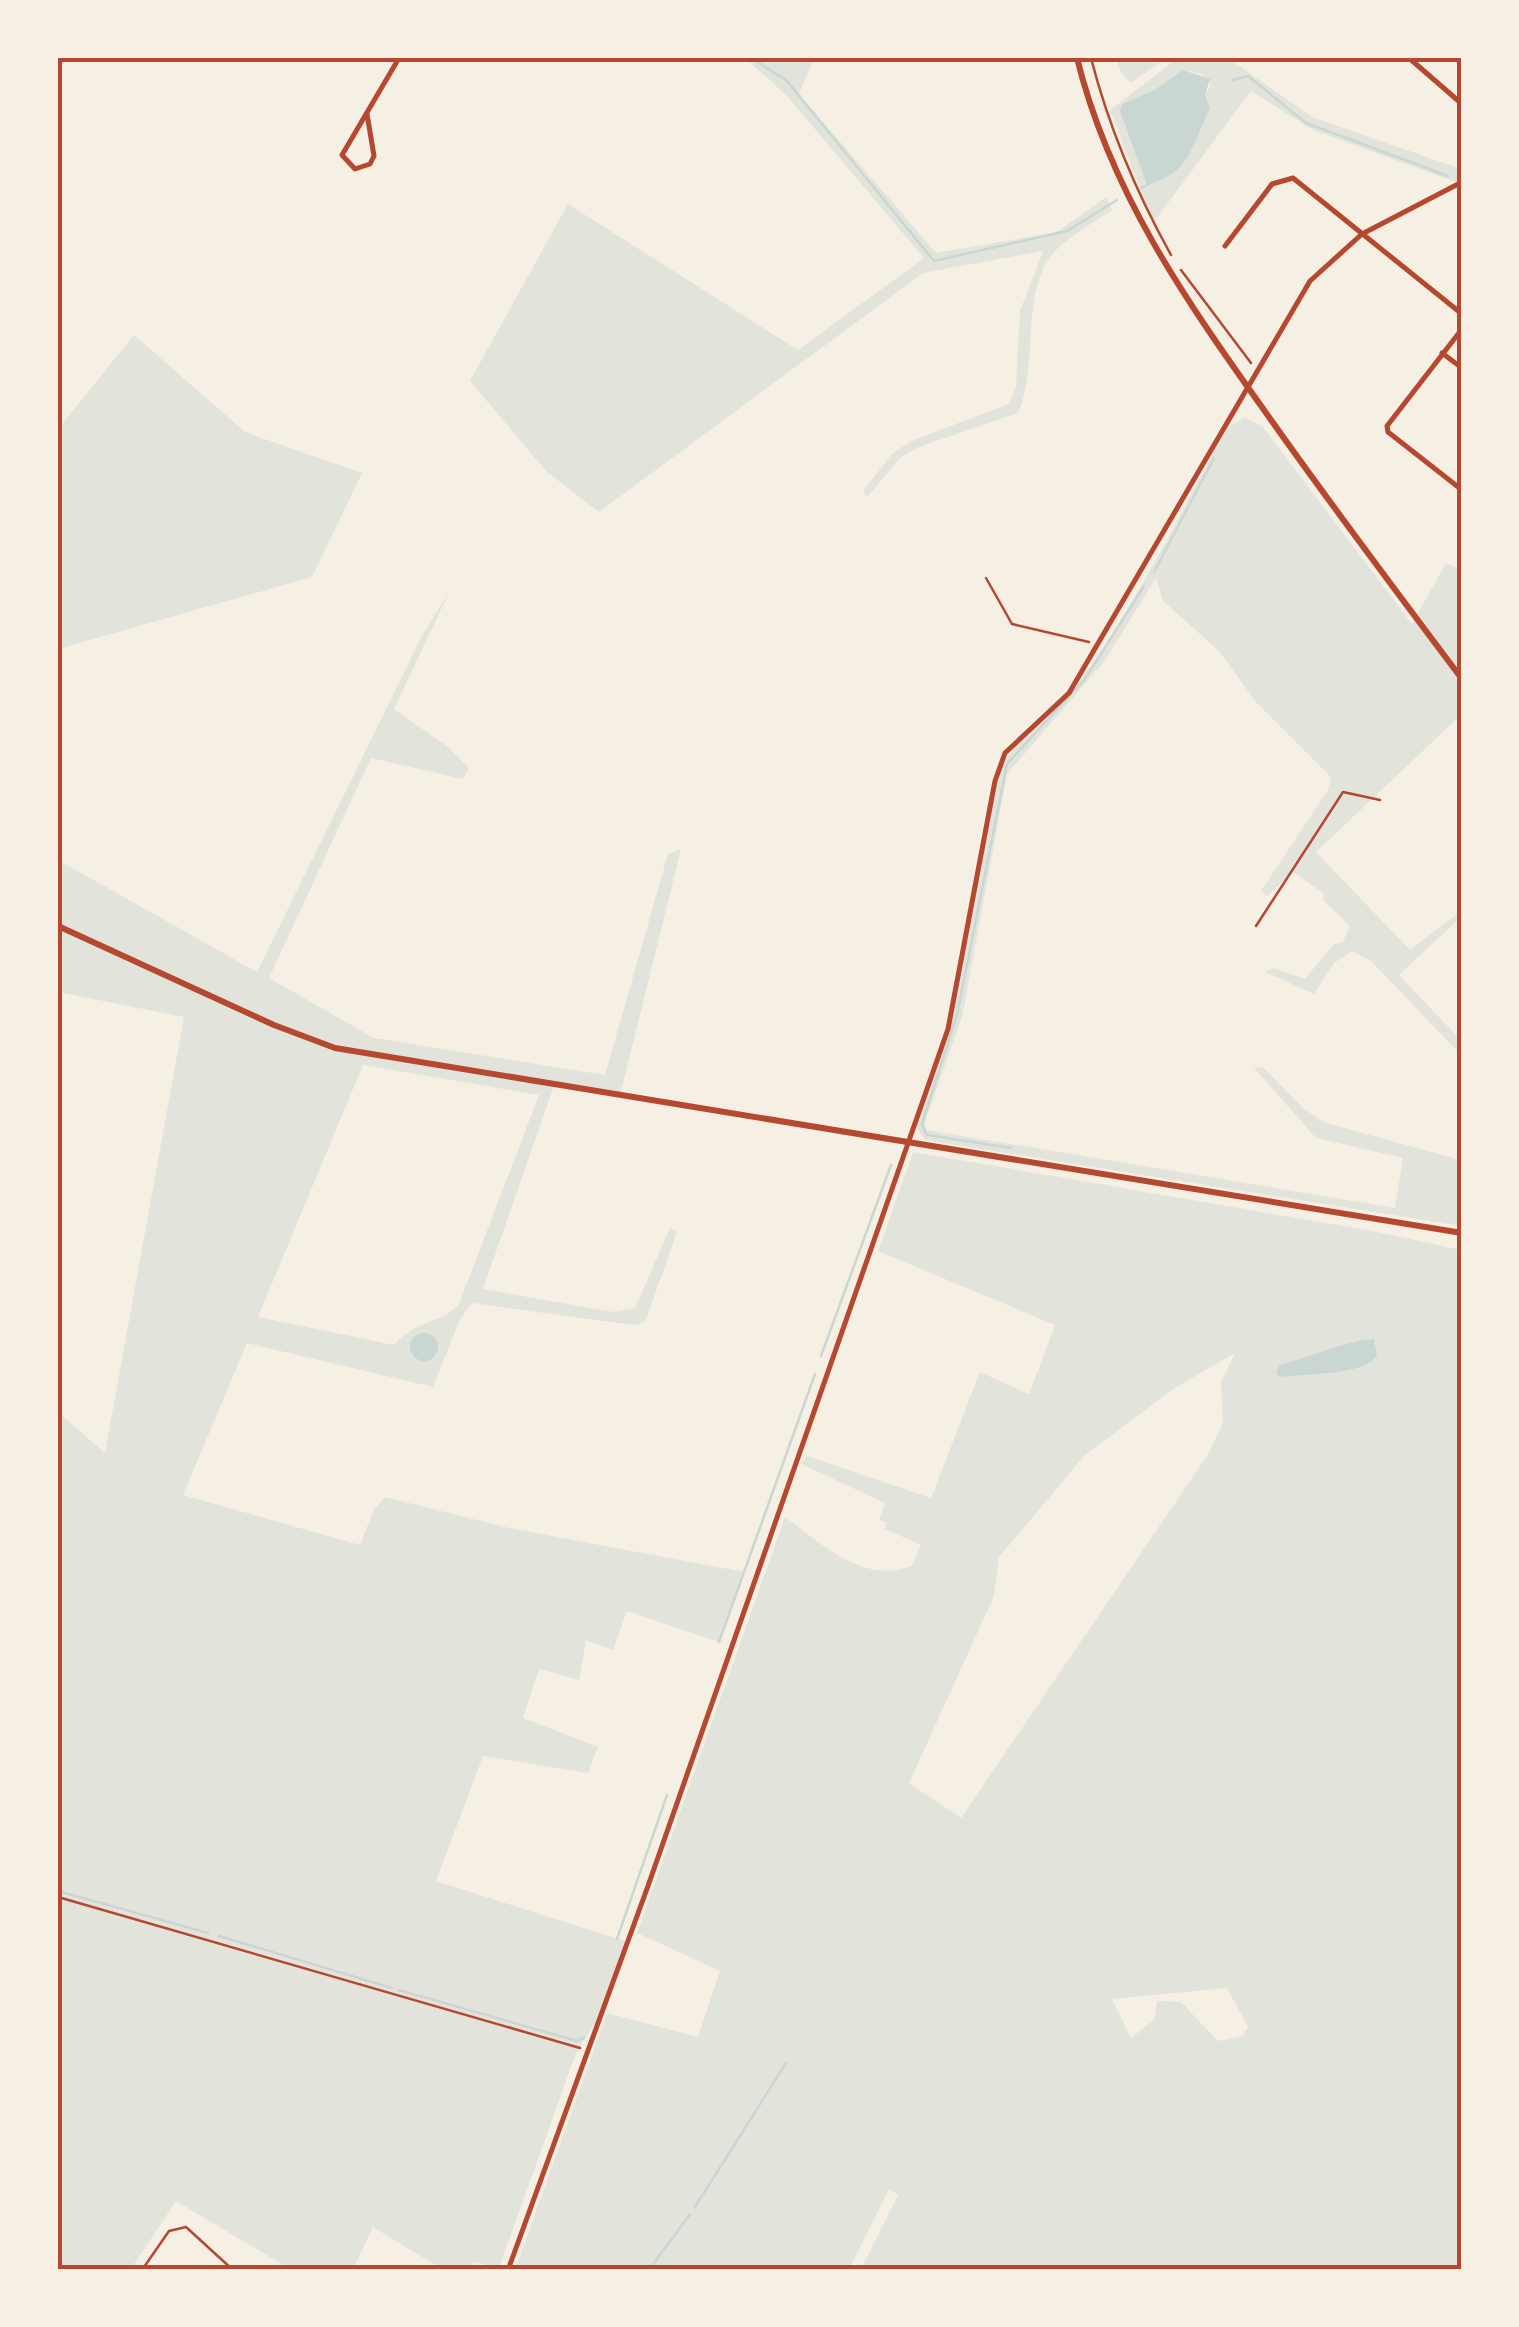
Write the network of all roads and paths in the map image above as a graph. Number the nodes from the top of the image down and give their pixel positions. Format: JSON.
{"nodes":[{"id":1,"x":399,"y":58,"type":"edge"},
{"id":2,"x":1077,"y":58,"type":"edge"},
{"id":3,"x":1091,"y":58,"type":"edge"},
{"id":4,"x":1409,"y":58,"type":"edge"},
{"id":5,"x":1462,"y":104,"type":"edge"},
{"id":6,"x":367,"y":114,"type":"junction"},
{"id":7,"x":1462,"y":182,"type":"edge"},
{"id":8,"x":1362,"y":234,"type":"junction"},
{"id":9,"x":1225,"y":246,"type":"dead end"},
{"id":10,"x":1462,"y":314,"type":"edge"},
{"id":11,"x":1462,"y":328,"type":"edge"},
{"id":12,"x":1442,"y":353,"type":"junction"},
{"id":13,"x":1255,"y":368,"type":"junction"},
{"id":14,"x":1462,"y":368,"type":"edge"},
{"id":15,"x":1246,"y":385,"type":"junction"},
{"id":16,"x":1462,"y":490,"type":"edge"},
{"id":17,"x":986,"y":578,"type":"dead end"},
{"id":18,"x":1100,"y":644,"type":"junction"},
{"id":19,"x":1462,"y":679,"type":"edge"},
{"id":20,"x":1380,"y":800,"type":"dead end"},
{"id":21,"x":58,"y":926,"type":"edge"},
{"id":22,"x":1256,"y":926,"type":"dead end"},
{"id":23,"x":909,"y":1142,"type":"junction"},
{"id":24,"x":1462,"y":1234,"type":"edge"},
{"id":25,"x":58,"y":1897,"type":"edge"},
{"id":26,"x":589,"y":2050,"type":"junction"},
{"id":27,"x":142,"y":2270,"type":"edge"},
{"id":28,"x":233,"y":2270,"type":"edge"},
{"id":29,"x":508,"y":2270,"type":"edge"}],
"edges":[{"from":1,"to":6,"type":"street"},
{"from":2,"to":15,"type":"street"},
{"from":3,"to":13,"type":"path"},
{"from":4,"to":5,"type":"street"},
{"from":6,"to":6,"type":"street"},
{"from":7,"to":8,"type":"street"},
{"from":8,"to":9,"type":"street"},
{"from":8,"to":10,"type":"street"},
{"from":8,"to":13,"type":"street"},
{"from":11,"to":12,"type":"street"},
{"from":12,"to":14,"type":"street"},
{"from":12,"to":16,"type":"street"},
{"from":13,"to":15,"type":"street"},
{"from":15,"to":18,"type":"street"},
{"from":15,"to":19,"type":"street"},
{"from":17,"to":18,"type":"path"},
{"from":18,"to":23,"type":"street"},
{"from":20,"to":22,"type":"path"},
{"from":21,"to":23,"type":"street"},
{"from":23,"to":24,"type":"street"},
{"from":23,"to":26,"type":"street"},
{"from":25,"to":26,"type":"path"},
{"from":26,"to":29,"type":"street"},
{"from":27,"to":28,"type":"lane"}]}
